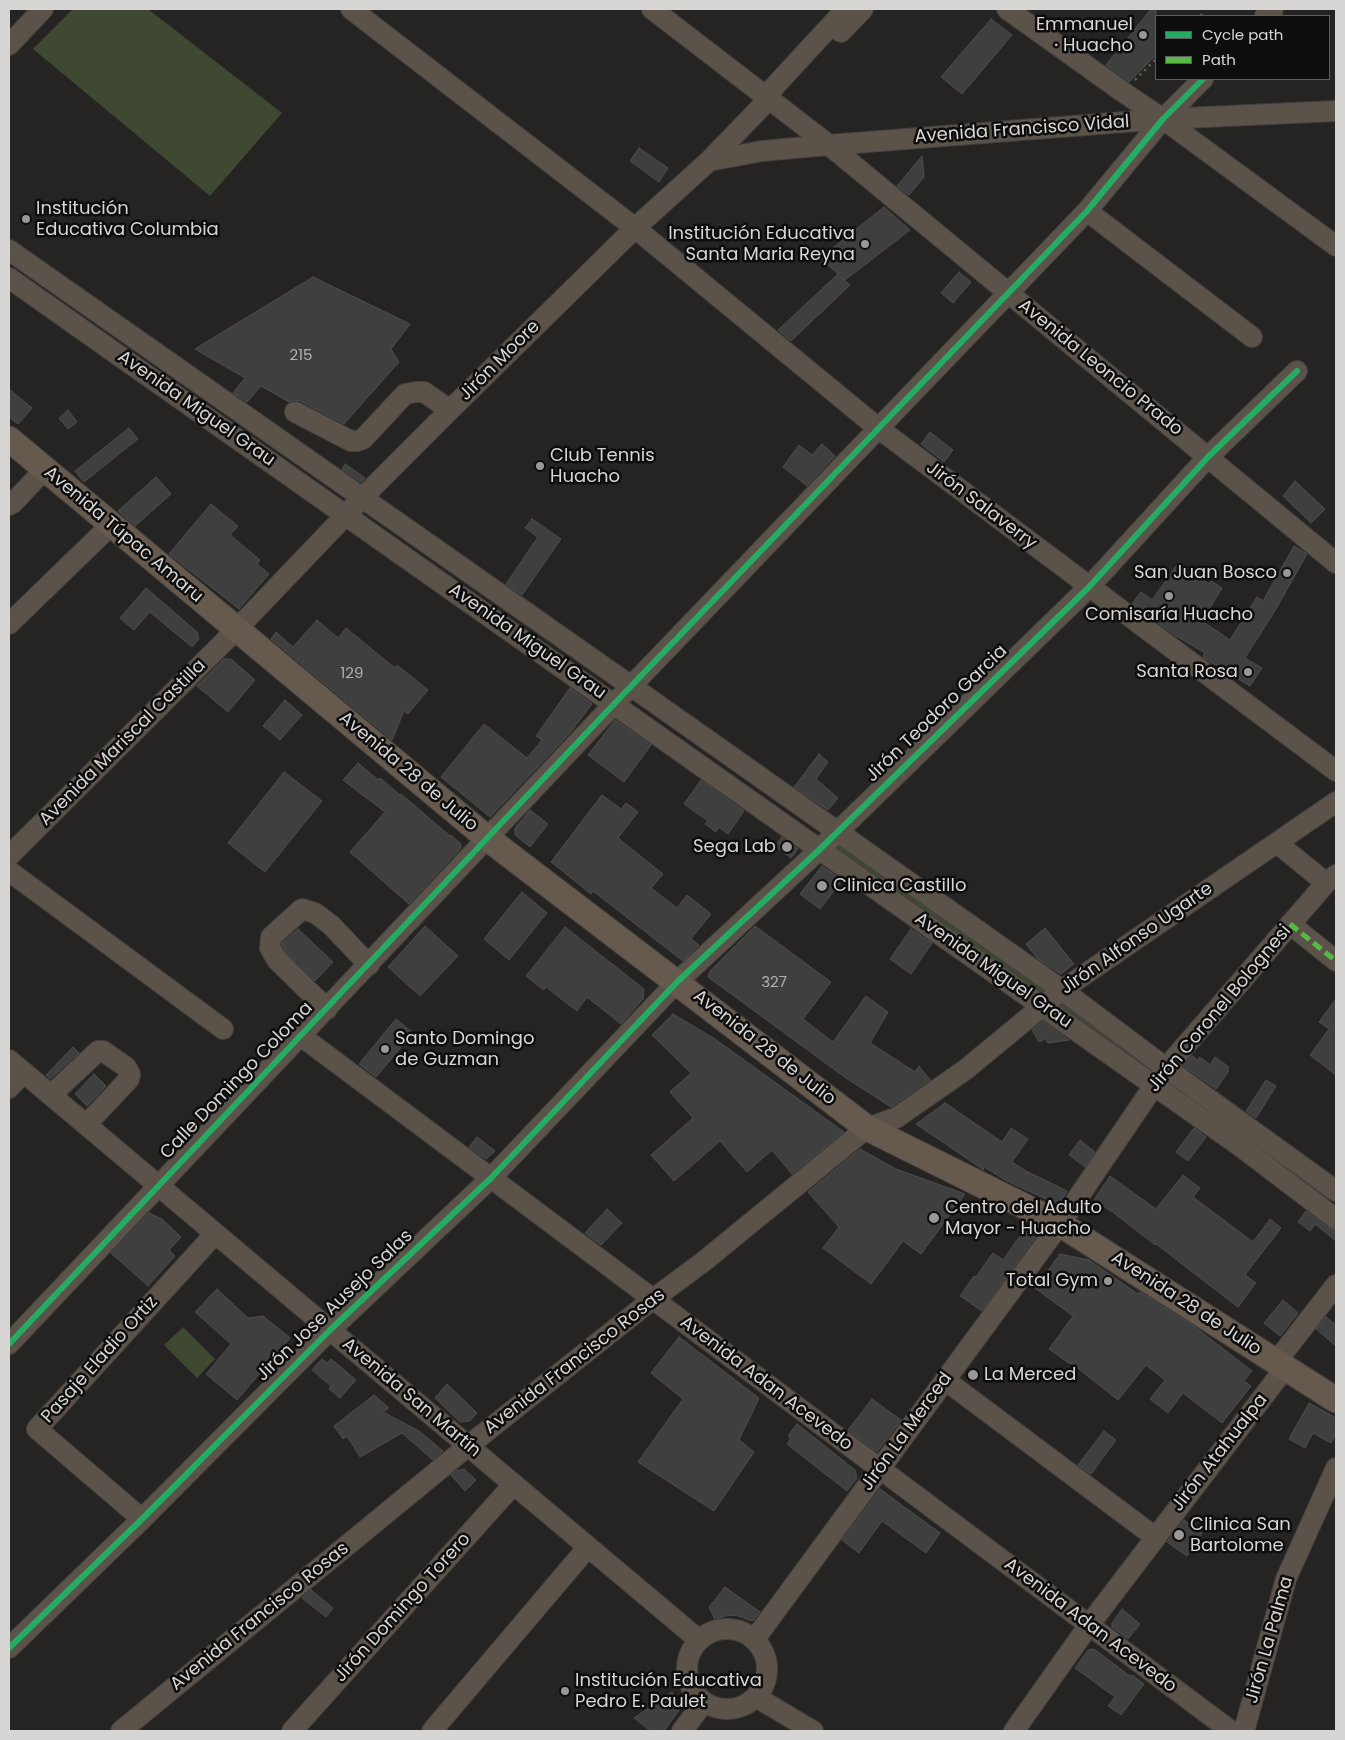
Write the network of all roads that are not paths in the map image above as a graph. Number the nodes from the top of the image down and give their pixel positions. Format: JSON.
{"nodes":[{"id":1,"x":43,"y":9,"type":"edge"},
{"id":2,"x":351,"y":9,"type":"edge"},
{"id":3,"x":652,"y":9,"type":"edge"},
{"id":4,"x":846,"y":9,"type":"edge"},
{"id":5,"x":863,"y":9,"type":"edge"},
{"id":6,"x":1007,"y":9,"type":"edge"},
{"id":7,"x":9,"y":44,"type":"edge"},
{"id":8,"x":1202,"y":80,"type":"edge"},
{"id":9,"x":769,"y":99,"type":"junction"},
{"id":10,"x":1336,"y":111,"type":"edge"},
{"id":11,"x":1163,"y":119,"type":"junction"},
{"id":12,"x":829,"y":145,"type":"junction"},
{"id":13,"x":709,"y":161,"type":"junction"},
{"id":14,"x":1087,"y":211,"type":"junction"},
{"id":15,"x":635,"y":228,"type":"junction"},
{"id":16,"x":1336,"y":246,"type":"edge"},
{"id":17,"x":9,"y":250,"type":"edge"},
{"id":18,"x":9,"y":278,"type":"edge"},
{"id":19,"x":1008,"y":292,"type":"junction"},
{"id":20,"x":1252,"y":337,"type":"dead end"},
{"id":21,"x":1297,"y":371,"type":"dead end"},
{"id":22,"x":450,"y":410,"type":"junction"},
{"id":23,"x":295,"y":412,"type":"dead end"},
{"id":24,"x":878,"y":428,"type":"junction"},
{"id":25,"x":9,"y":439,"type":"edge"},
{"id":26,"x":1208,"y":457,"type":"junction"},
{"id":27,"x":45,"y":470,"type":"junction"},
{"id":28,"x":362,"y":498,"type":"junction"},
{"id":29,"x":9,"y":505,"type":"edge"},
{"id":30,"x":346,"y":515,"type":"junction"},
{"id":31,"x":111,"y":525,"type":"junction"},
{"id":32,"x":1336,"y":563,"type":"edge"},
{"id":33,"x":1089,"y":587,"type":"junction"},
{"id":34,"x":9,"y":624,"type":"edge"},
{"id":35,"x":236,"y":630,"type":"junction"},
{"id":36,"x":631,"y":686,"type":"junction"},
{"id":37,"x":614,"y":704,"type":"junction"},
{"id":38,"x":1336,"y":771,"type":"edge"},
{"id":39,"x":1336,"y":802,"type":"edge"},
{"id":40,"x":837,"y":831,"type":"junction"},
{"id":41,"x":487,"y":838,"type":"junction"},
{"id":42,"x":1278,"y":843,"type":"junction"},
{"id":43,"x":819,"y":850,"type":"junction"},
{"id":44,"x":9,"y":856,"type":"edge"},
{"id":45,"x":9,"y":872,"type":"edge"},
{"id":46,"x":1331,"y":879,"type":"edge"},
{"id":47,"x":1290,"y":924,"type":"junction"},
{"id":48,"x":1336,"y":961,"type":"edge"},
{"id":49,"x":369,"y":964,"type":"junction"},
{"id":50,"x":677,"y":982,"type":"junction"},
{"id":51,"x":1062,"y":990,"type":"junction"},
{"id":52,"x":1041,"y":1006,"type":"junction"},
{"id":53,"x":326,"y":1010,"type":"junction"},
{"id":54,"x":222,"y":1029,"type":"dead end"},
{"id":55,"x":301,"y":1036,"type":"junction"},
{"id":56,"x":16,"y":1066,"type":"edge"},
{"id":57,"x":1166,"y":1068,"type":"junction"},
{"id":58,"x":1154,"y":1085,"type":"junction"},
{"id":59,"x":9,"y":1088,"type":"edge"},
{"id":60,"x":51,"y":1095,"type":"junction"},
{"id":61,"x":86,"y":1125,"type":"junction"},
{"id":62,"x":867,"y":1128,"type":"junction"},
{"id":63,"x":491,"y":1178,"type":"junction"},
{"id":64,"x":158,"y":1185,"type":"junction"},
{"id":65,"x":1336,"y":1191,"type":"edge"},
{"id":66,"x":1336,"y":1219,"type":"edge"},
{"id":67,"x":1060,"y":1224,"type":"junction"},
{"id":68,"x":216,"y":1234,"type":"junction"},
{"id":69,"x":1336,"y":1285,"type":"edge"},
{"id":70,"x":653,"y":1299,"type":"junction"},
{"id":71,"x":330,"y":1330,"type":"junction"},
{"id":72,"x":9,"y":1344,"type":"edge"},
{"id":73,"x":1280,"y":1365,"type":"junction"},
{"id":74,"x":945,"y":1380,"type":"junction"},
{"id":75,"x":1336,"y":1400,"type":"edge"},
{"id":76,"x":468,"y":1446,"type":"junction"},
{"id":77,"x":880,"y":1468,"type":"junction"},
{"id":78,"x":1336,"y":1468,"type":"edge"},
{"id":79,"x":514,"y":1484,"type":"junction"},
{"id":80,"x":142,"y":1519,"type":"junction"},
{"id":81,"x":1155,"y":1537,"type":"junction"},
{"id":82,"x":588,"y":1547,"type":"junction"},
{"id":83,"x":1089,"y":1625,"type":"junction"},
{"id":84,"x":699,"y":1640,"type":"junction"},
{"id":85,"x":754,"y":1640,"type":"junction"},
{"id":86,"x":9,"y":1648,"type":"edge"},
{"id":87,"x":756,"y":1697,"type":"junction"},
{"id":88,"x":704,"y":1702,"type":"junction"},
{"id":89,"x":121,"y":1731,"type":"edge"},
{"id":90,"x":292,"y":1731,"type":"edge"},
{"id":91,"x":432,"y":1731,"type":"edge"},
{"id":92,"x":682,"y":1731,"type":"edge"},
{"id":93,"x":813,"y":1731,"type":"edge"},
{"id":94,"x":1014,"y":1731,"type":"edge"},
{"id":95,"x":1231,"y":1731,"type":"edge"},
{"id":96,"x":1244,"y":1731,"type":"edge"}],
"edges":[{"from":1,"to":7,"type":"street"},
{"from":2,"to":15,"type":"street","name":"Jirón Salaverry"},
{"from":3,"to":9,"type":"street","name":"Avenida Leoncio Prado"},
{"from":4,"to":9,"type":"street","name":"Jirón Moore"},
{"from":5,"to":9,"type":"street","name":"Jirón Moore"},
{"from":6,"to":11,"type":"street"},
{"from":8,"to":11,"type":"street","name":"Calle Domingo Coloma"},
{"from":9,"to":12,"type":"street","name":"Avenida Leoncio Prado"},
{"from":9,"to":13,"type":"street","name":"Jirón Moore"},
{"from":10,"to":11,"type":"street","name":"Avenida Francisco Vidal"},
{"from":11,"to":12,"type":"street","name":"Avenida Francisco Vidal"},
{"from":11,"to":14,"type":"street","name":"Calle Domingo Coloma"},
{"from":11,"to":16,"type":"street"},
{"from":12,"to":13,"type":"street","name":"Avenida Francisco Vidal"},
{"from":12,"to":19,"type":"street","name":"Avenida Leoncio Prado"},
{"from":13,"to":15,"type":"street","name":"Jirón Moore"},
{"from":14,"to":19,"type":"street","name":"Calle Domingo Coloma"},
{"from":14,"to":20,"type":"street"},
{"from":15,"to":22,"type":"street","name":"Jirón Moore"},
{"from":15,"to":24,"type":"street","name":"Jirón Salaverry"},
{"from":17,"to":28,"type":"street","name":"Avenida Miguel Grau"},
{"from":18,"to":30,"type":"street","name":"Avenida Miguel Grau"},
{"from":19,"to":24,"type":"street","name":"Calle Domingo Coloma"},
{"from":19,"to":26,"type":"street","name":"Avenida Leoncio Prado"},
{"from":21,"to":26,"type":"street","name":"Jirón Teodoro Garcia"},
{"from":22,"to":23,"type":"street"},
{"from":22,"to":28,"type":"street","name":"Jirón Moore"},
{"from":24,"to":33,"type":"street","name":"Jirón Salaverry"},
{"from":24,"to":36,"type":"street","name":"Calle Domingo Coloma"},
{"from":25,"to":27,"type":"main road","name":"Avenida Túpac Amaru"},
{"from":26,"to":32,"type":"street","name":"Avenida Leoncio Prado"},
{"from":26,"to":33,"type":"street","name":"Jirón Teodoro Garcia"},
{"from":27,"to":29,"type":"street"},
{"from":27,"to":31,"type":"main road","name":"Avenida Túpac Amaru"},
{"from":28,"to":30,"type":"street","name":"Jirón Moore"},
{"from":28,"to":36,"type":"street","name":"Avenida Miguel Grau"},
{"from":30,"to":35,"type":"street","name":"Jirón Moore"},
{"from":30,"to":37,"type":"street","name":"Avenida Miguel Grau"},
{"from":31,"to":34,"type":"street"},
{"from":31,"to":35,"type":"main road","name":"Avenida Túpac Amaru"},
{"from":33,"to":38,"type":"street","name":"Jirón Salaverry"},
{"from":33,"to":40,"type":"street","name":"Jirón Teodoro Garcia"},
{"from":35,"to":41,"type":"main road","name":"Avenida 28 de Julio"},
{"from":35,"to":44,"type":"street","name":"Avenida Mariscal Castilla"},
{"from":36,"to":37,"type":"street","name":"Calle Domingo Coloma"},
{"from":36,"to":40,"type":"street","name":"Avenida Miguel Grau"},
{"from":37,"to":41,"type":"street","name":"Calle Domingo Coloma"},
{"from":37,"to":43,"type":"street","name":"Avenida Miguel Grau"},
{"from":39,"to":42,"type":"street","name":"Jirón Alfonso Ugarte"},
{"from":40,"to":43,"type":"street","name":"Jirón Teodoro Garcia"},
{"from":40,"to":51,"type":"street","name":"Avenida Miguel Grau"},
{"from":41,"to":49,"type":"street","name":"Calle Domingo Coloma"},
{"from":41,"to":50,"type":"main road","name":"Avenida 28 de Julio"},
{"from":42,"to":46,"type":"street"},
{"from":42,"to":51,"type":"street","name":"Jirón Alfonso Ugarte"},
{"from":43,"to":50,"type":"street","name":"Jirón Teodoro Garcia"},
{"from":43,"to":52,"type":"street","name":"Avenida Miguel Grau"},
{"from":45,"to":54,"type":"street"},
{"from":46,"to":47,"type":"street","name":"Jirón Coronel Bolognesi"},
{"from":47,"to":48,"type":"street"},
{"from":47,"to":57,"type":"street","name":"Jirón Coronel Bolognesi"},
{"from":49,"to":53,"type":"street","name":"Calle Domingo Coloma"},
{"from":49,"to":53,"type":"street"},
{"from":50,"to":62,"type":"main road","name":"Avenida 28 de Julio"},
{"from":50,"to":63,"type":"street","name":"Jirón Jose Ausejo Salas"},
{"from":51,"to":52,"type":"street","name":"Jirón Alfonso Ugarte"},
{"from":51,"to":57,"type":"street","name":"Avenida Miguel Grau"},
{"from":52,"to":58,"type":"street","name":"Avenida Miguel Grau"},
{"from":52,"to":62,"type":"street","name":"Jirón Alfonso Ugarte"},
{"from":53,"to":55,"type":"street","name":"Calle Domingo Coloma"},
{"from":55,"to":63,"type":"street","name":"Avenida Adan Acevedo"},
{"from":55,"to":64,"type":"street","name":"Calle Domingo Coloma"},
{"from":56,"to":59,"type":"street"},
{"from":56,"to":60,"type":"street","name":"Avenida San Martín"},
{"from":57,"to":58,"type":"street","name":"Jirón Coronel Bolognesi"},
{"from":57,"to":65,"type":"street","name":"Avenida Miguel Grau"},
{"from":58,"to":66,"type":"street","name":"Avenida Miguel Grau"},
{"from":58,"to":67,"type":"street","name":"Jirón Coronel Bolognesi"},
{"from":60,"to":61,"type":"street","name":"Avenida San Martín"},
{"from":60,"to":61,"type":"street"},
{"from":61,"to":64,"type":"street","name":"Avenida San Martín"},
{"from":62,"to":67,"type":"main road","name":"Avenida 28 de Julio"},
{"from":62,"to":70,"type":"street","name":"Avenida Francisco Rosas"},
{"from":63,"to":70,"type":"street","name":"Avenida Adan Acevedo"},
{"from":63,"to":71,"type":"street","name":"Jirón Jose Ausejo Salas"},
{"from":64,"to":68,"type":"street","name":"Avenida San Martín"},
{"from":64,"to":72,"type":"street","name":"Calle Domingo Coloma"},
{"from":67,"to":73,"type":"main road","name":"Avenida 28 de Julio"},
{"from":67,"to":74,"type":"street","name":"Jirón La Merced"},
{"from":68,"to":71,"type":"street","name":"Avenida San Martín"},
{"from":68,"to":80,"type":"street","name":"Pasaje Eladio Ortiz"},
{"from":69,"to":73,"type":"street","name":"Jirón Atahualpa"},
{"from":70,"to":76,"type":"street","name":"Avenida Francisco Rosas"},
{"from":70,"to":77,"type":"street","name":"Avenida Adan Acevedo"},
{"from":71,"to":76,"type":"street","name":"Avenida San Martín"},
{"from":71,"to":80,"type":"street","name":"Jirón Jose Ausejo Salas"},
{"from":73,"to":75,"type":"main road","name":"Avenida 28 de Julio"},
{"from":73,"to":81,"type":"street","name":"Jirón Atahualpa"},
{"from":74,"to":77,"type":"street","name":"Jirón La Merced"},
{"from":74,"to":81,"type":"street"},
{"from":76,"to":79,"type":"street","name":"Avenida San Martín"},
{"from":76,"to":89,"type":"street","name":"Avenida Francisco Rosas"},
{"from":77,"to":83,"type":"street","name":"Avenida Adan Acevedo"},
{"from":77,"to":85,"type":"street","name":"Jirón La Merced"},
{"from":78,"to":96,"type":"street","name":"Jirón La Palma"},
{"from":79,"to":82,"type":"street","name":"Avenida San Martín"},
{"from":79,"to":90,"type":"street","name":"Jirón Domingo Torero"},
{"from":80,"to":86,"type":"street","name":"Jirón Jose Ausejo Salas"},
{"from":81,"to":83,"type":"street","name":"Jirón Atahualpa"},
{"from":82,"to":84,"type":"street","name":"Avenida San Martín"},
{"from":82,"to":91,"type":"street"},
{"from":83,"to":94,"type":"street","name":"Jirón Atahualpa"},
{"from":83,"to":95,"type":"street","name":"Avenida Adan Acevedo"},
{"from":84,"to":85,"type":"street"},
{"from":84,"to":88,"type":"street"},
{"from":85,"to":87,"type":"street"},
{"from":87,"to":88,"type":"street"},
{"from":87,"to":93,"type":"street"},
{"from":88,"to":92,"type":"street"}]}
